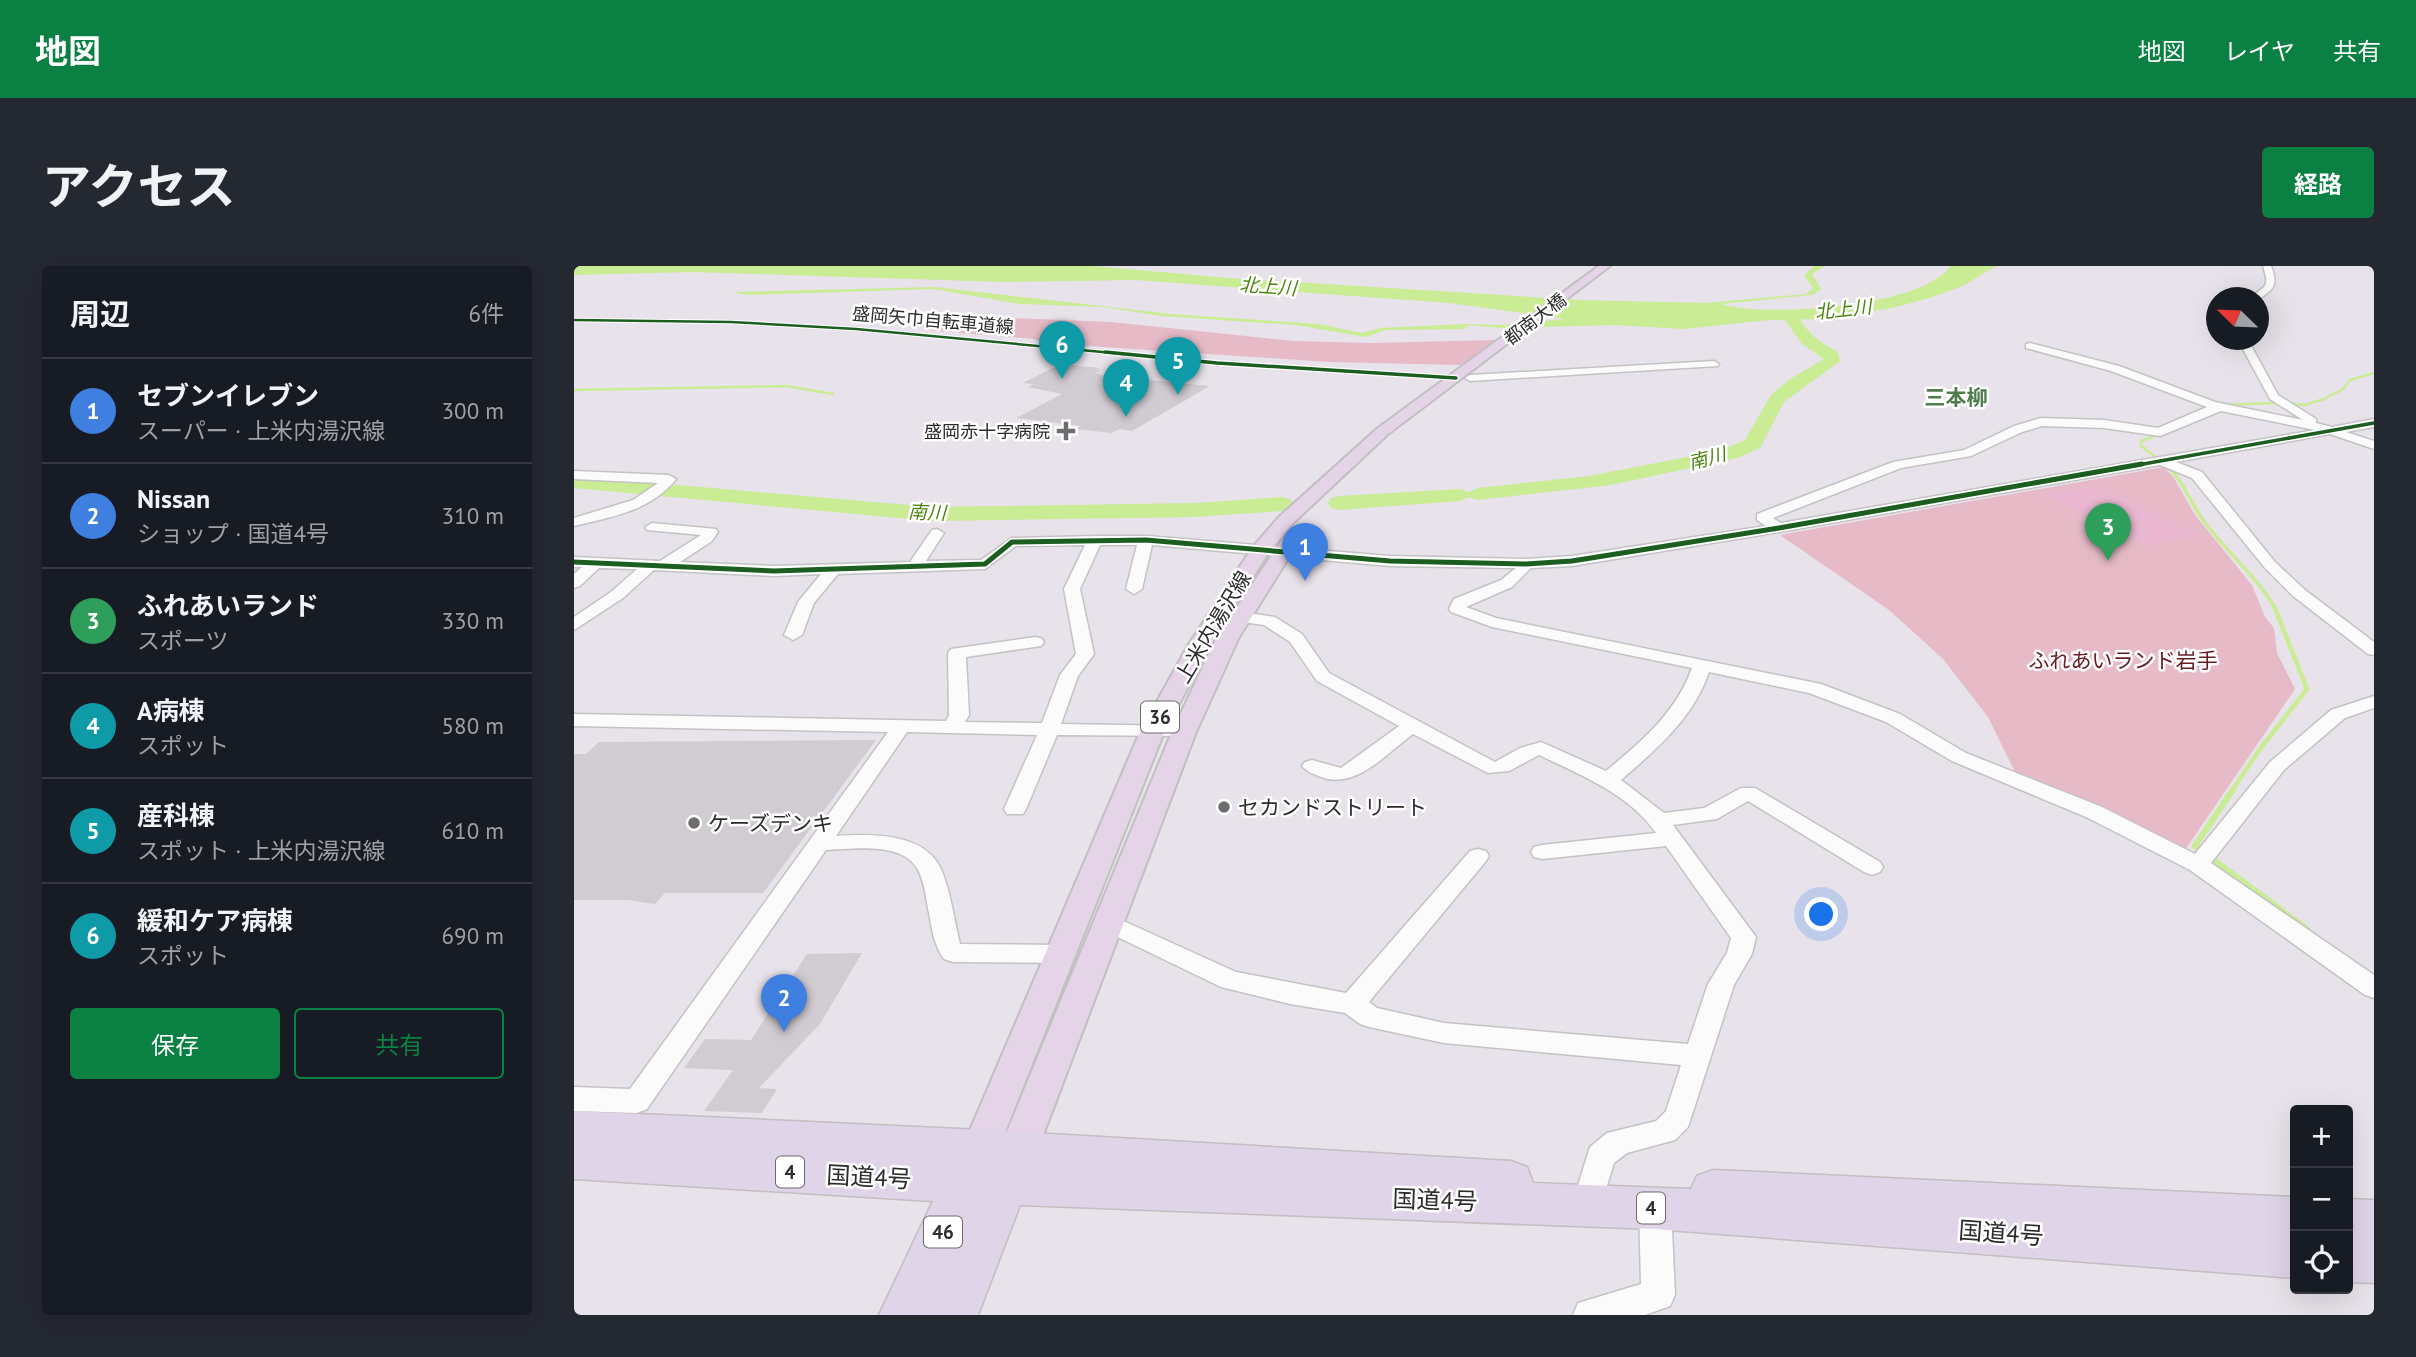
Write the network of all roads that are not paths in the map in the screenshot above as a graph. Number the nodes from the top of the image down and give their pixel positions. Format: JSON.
{"nodes":[{"id":1,"x":1605,"y":266,"type":"edge"},
{"id":2,"x":1616,"y":266,"type":"edge"},
{"id":3,"x":2267,"y":266,"type":"edge"},
{"id":4,"x":2269,"y":289,"type":"edge"},
{"id":5,"x":2030,"y":346,"type":"dead end"},
{"id":6,"x":2248,"y":350,"type":"edge"},
{"id":7,"x":1714,"y":364,"type":"dead end"},
{"id":8,"x":1471,"y":374,"type":"junction"},
{"id":9,"x":2220,"y":407,"type":"junction"},
{"id":10,"x":2374,"y":423,"type":"edge"},
{"id":11,"x":2327,"y":429,"type":"junction"},
{"id":12,"x":2374,"y":445,"type":"edge"},
{"id":13,"x":2163,"y":461,"type":"junction"},
{"id":14,"x":574,"y":475,"type":"edge"},
{"id":15,"x":574,"y":522,"type":"edge"},
{"id":16,"x":652,"y":527,"type":"dead end"},
{"id":17,"x":1779,"y":528,"type":"junction"},
{"id":18,"x":937,"y":533,"type":"dead end"},
{"id":19,"x":1095,"y":540,"type":"junction"},
{"id":20,"x":1146,"y":540,"type":"junction"},
{"id":21,"x":1269,"y":552,"type":"junction"},
{"id":22,"x":574,"y":562,"type":"edge"},
{"id":23,"x":595,"y":563,"type":"junction"},
{"id":24,"x":1526,"y":564,"type":"junction"},
{"id":25,"x":656,"y":566,"type":"junction"},
{"id":26,"x":915,"y":566,"type":"junction"},
{"id":27,"x":834,"y":569,"type":"junction"},
{"id":28,"x":574,"y":583,"type":"edge"},
{"id":29,"x":1134,"y":589,"type":"dead end"},
{"id":30,"x":1241,"y":617,"type":"junction"},
{"id":31,"x":574,"y":625,"type":"edge"},
{"id":32,"x":793,"y":635,"type":"dead end"},
{"id":33,"x":1035,"y":642,"type":"dead end"},
{"id":34,"x":2374,"y":650,"type":"edge"},
{"id":35,"x":1702,"y":665,"type":"junction"},
{"id":36,"x":2374,"y":702,"type":"edge"},
{"id":37,"x":574,"y":719,"type":"edge"},
{"id":38,"x":901,"y":726,"type":"junction"},
{"id":39,"x":1412,"y":726,"type":"junction"},
{"id":40,"x":951,"y":729,"type":"junction"},
{"id":41,"x":1049,"y":730,"type":"junction"},
{"id":42,"x":1152,"y":732,"type":"junction"},
{"id":43,"x":1184,"y":732,"type":"junction"},
{"id":44,"x":1312,"y":766,"type":"dead end"},
{"id":45,"x":1608,"y":780,"type":"junction"},
{"id":46,"x":1015,"y":809,"type":"dead end"},
{"id":47,"x":1665,"y":829,"type":"junction"},
{"id":48,"x":821,"y":843,"type":"junction"},
{"id":49,"x":1542,"y":852,"type":"dead end"},
{"id":50,"x":1478,"y":856,"type":"dead end"},
{"id":51,"x":2204,"y":858,"type":"junction"},
{"id":52,"x":1872,"y":867,"type":"dead end"},
{"id":53,"x":1108,"y":922,"type":"junction"},
{"id":54,"x":1059,"y":954,"type":"junction"},
{"id":55,"x":2374,"y":988,"type":"edge"},
{"id":56,"x":1352,"y":1004,"type":"junction"},
{"id":57,"x":1698,"y":1056,"type":"junction"},
{"id":58,"x":574,"y":1099,"type":"edge"},
{"id":59,"x":574,"y":1130,"type":"edge"},
{"id":60,"x":574,"y":1159,"type":"edge"},
{"id":61,"x":993,"y":1167,"type":"junction"},
{"id":62,"x":1592,"y":1185,"type":"junction"},
{"id":63,"x":1655,"y":1208,"type":"junction"},
{"id":64,"x":2290,"y":1219,"type":"edge"},
{"id":65,"x":2353,"y":1221,"type":"edge"},
{"id":66,"x":2374,"y":1222,"type":"edge"},
{"id":67,"x":2290,"y":1255,"type":"edge"},
{"id":68,"x":2353,"y":1259,"type":"edge"},
{"id":69,"x":2374,"y":1260,"type":"edge"},
{"id":70,"x":905,"y":1315,"type":"edge"},
{"id":71,"x":952,"y":1315,"type":"edge"},
{"id":72,"x":1590,"y":1315,"type":"edge"}],
"edges":[{"from":1,"to":8,"type":"main road","name":"都南大橋","number":"36"},
{"from":2,"to":8,"type":"main road","name":"都南大橋","number":"36"},
{"from":3,"to":4,"type":"street"},
{"from":5,"to":9,"type":"street"},
{"from":6,"to":11,"type":"street"},
{"from":7,"to":8,"type":"street"},
{"from":8,"to":21,"type":"main road","name":"上米内湯沢線","number":"36"},
{"from":9,"to":11,"type":"street"},
{"from":9,"to":17,"type":"street"},
{"from":10,"to":11,"type":"street"},
{"from":11,"to":12,"type":"street"},
{"from":11,"to":13,"type":"street"},
{"from":13,"to":17,"type":"street"},
{"from":13,"to":34,"type":"street"},
{"from":14,"to":15,"type":"street"},
{"from":16,"to":25,"type":"street"},
{"from":17,"to":24,"type":"street"},
{"from":18,"to":26,"type":"street"},
{"from":19,"to":20,"type":"street"},
{"from":19,"to":26,"type":"street"},
{"from":19,"to":41,"type":"street"},
{"from":20,"to":21,"type":"street"},
{"from":20,"to":29,"type":"street"},
{"from":21,"to":24,"type":"street"},
{"from":21,"to":30,"type":"main road","name":"上米内湯沢線","number":"36"},
{"from":21,"to":42,"type":"main road","name":"上米内湯沢線","number":"36"},
{"from":22,"to":23,"type":"street"},
{"from":23,"to":25,"type":"street"},
{"from":23,"to":28,"type":"street"},
{"from":24,"to":35,"type":"street"},
{"from":25,"to":27,"type":"street"},
{"from":25,"to":31,"type":"street"},
{"from":26,"to":27,"type":"street"},
{"from":27,"to":32,"type":"street"},
{"from":30,"to":39,"type":"street"},
{"from":30,"to":43,"type":"main road","name":"上米内湯沢線","number":"36"},
{"from":33,"to":40,"type":"street"},
{"from":35,"to":45,"type":"street"},
{"from":35,"to":51,"type":"street"},
{"from":36,"to":51,"type":"street"},
{"from":37,"to":38,"type":"street"},
{"from":38,"to":40,"type":"street"},
{"from":38,"to":48,"type":"street"},
{"from":39,"to":44,"type":"street"},
{"from":39,"to":45,"type":"street"},
{"from":40,"to":41,"type":"street"},
{"from":41,"to":42,"type":"street"},
{"from":41,"to":46,"type":"street"},
{"from":42,"to":43,"type":"street"},
{"from":42,"to":54,"type":"main road","name":"上米内湯沢線","number":"36"},
{"from":43,"to":53,"type":"main road","name":"上米内湯沢線","number":"36"},
{"from":45,"to":47,"type":"street"},
{"from":47,"to":49,"type":"street"},
{"from":47,"to":52,"type":"street"},
{"from":47,"to":57,"type":"street"},
{"from":48,"to":54,"type":"street"},
{"from":48,"to":58,"type":"street"},
{"from":50,"to":56,"type":"street"},
{"from":51,"to":55,"type":"street"},
{"from":53,"to":56,"type":"street"},
{"from":53,"to":61,"type":"main road","name":"上米内湯沢線","number":"36"},
{"from":54,"to":61,"type":"main road","name":"上米内湯沢線","number":"36"},
{"from":56,"to":57,"type":"street"},
{"from":57,"to":62,"type":"street"},
{"from":59,"to":61,"type":"highway","name":"国道4号","number":"4"},
{"from":60,"to":61,"type":"highway","name":"国道4号","number":"4"},
{"from":61,"to":62,"type":"highway","name":"国道4号","number":"4"},
{"from":61,"to":63,"type":"highway","name":"国道4号","number":"4"},
{"from":61,"to":70,"type":"highway","number":"46"},
{"from":61,"to":71,"type":"highway","number":"46"},
{"from":62,"to":64,"type":"highway","name":"国道4号","number":"4"},
{"from":63,"to":67,"type":"highway","name":"国道4号","number":"4"},
{"from":63,"to":72,"type":"street"},
{"from":65,"to":66,"type":"highway"},
{"from":68,"to":69,"type":"highway"}]}
